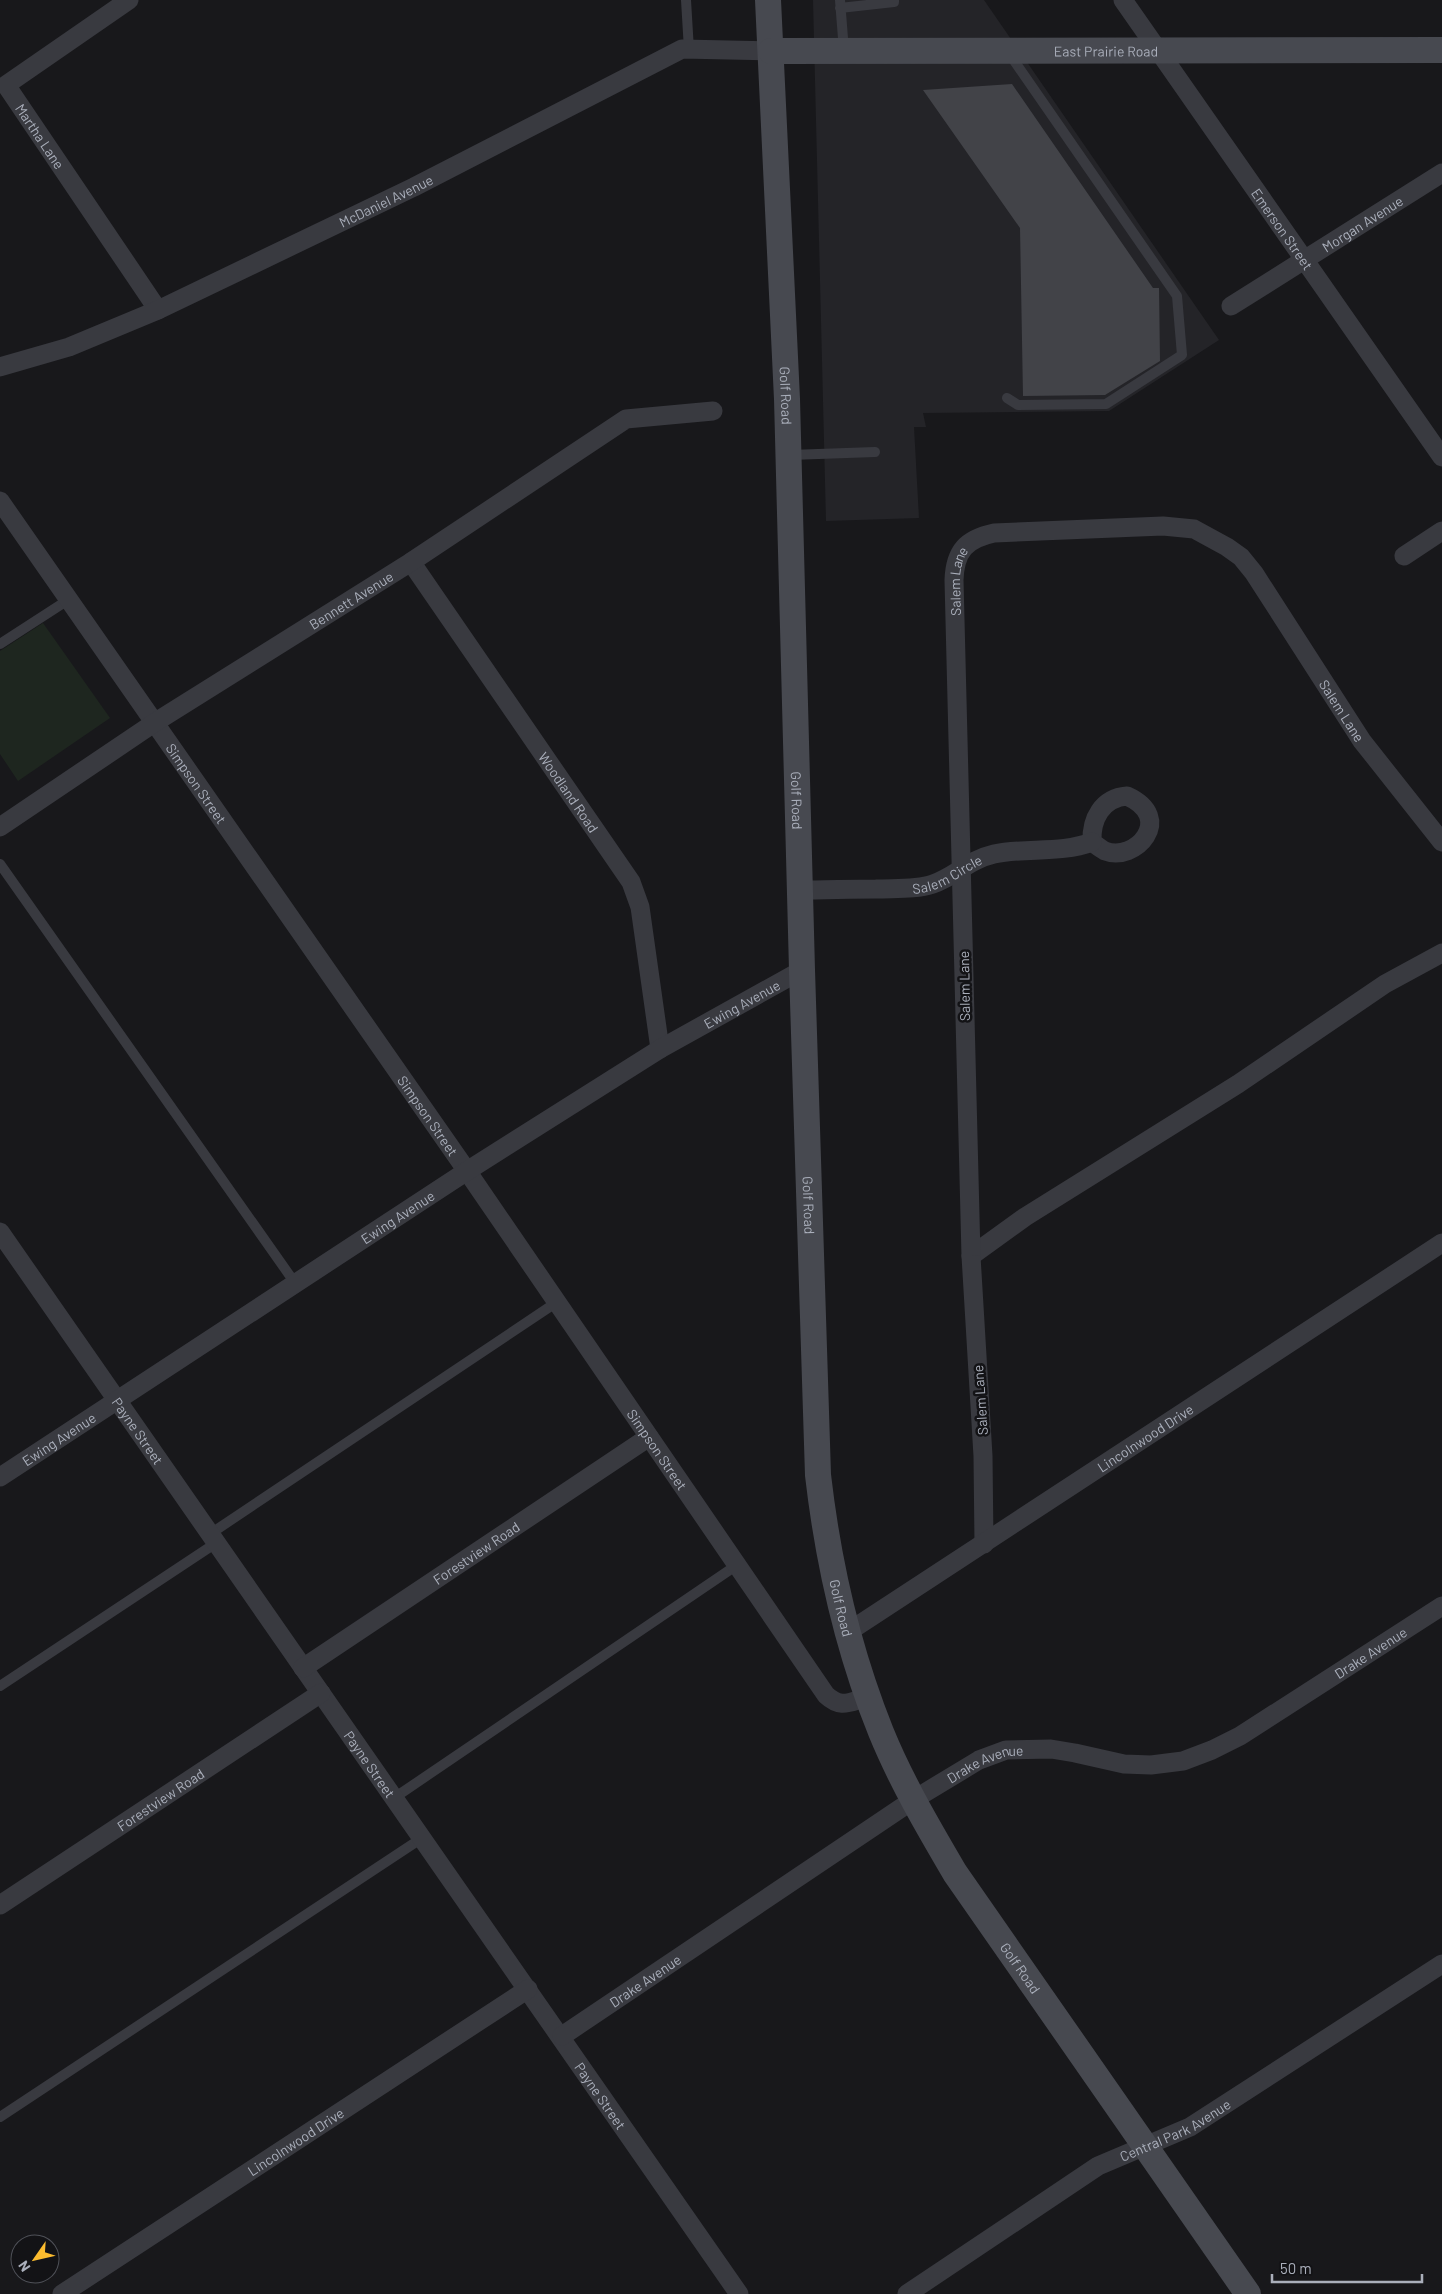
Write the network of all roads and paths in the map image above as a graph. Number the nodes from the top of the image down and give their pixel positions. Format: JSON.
{"nodes":[{"id":1,"x":129,"y":0,"type":"edge"},
{"id":2,"x":686,"y":0,"type":"edge"},
{"id":3,"x":768,"y":0,"type":"edge"},
{"id":4,"x":894,"y":0,"type":"edge"},
{"id":5,"x":1123,"y":0,"type":"edge"},
{"id":6,"x":840,"y":4,"type":"edge"},
{"id":7,"x":689,"y":50,"type":"junction"},
{"id":8,"x":1156,"y":50,"type":"junction"},
{"id":9,"x":1442,"y":50,"type":"edge"},
{"id":10,"x":771,"y":51,"type":"junction"},
{"id":11,"x":844,"y":51,"type":"junction"},
{"id":12,"x":1007,"y":51,"type":"junction"},
{"id":13,"x":1442,"y":173,"type":"edge"},
{"id":14,"x":1305,"y":261,"type":"junction"},
{"id":15,"x":1231,"y":306,"type":"dead end"},
{"id":16,"x":158,"y":310,"type":"junction"},
{"id":17,"x":0,"y":367,"type":"edge"},
{"id":18,"x":1007,"y":398,"type":"dead end"},
{"id":19,"x":713,"y":411,"type":"dead end"},
{"id":20,"x":875,"y":452,"type":"dead end"},
{"id":21,"x":789,"y":455,"type":"junction"},
{"id":22,"x":1442,"y":457,"type":"edge"},
{"id":23,"x":0,"y":502,"type":"edge"},
{"id":24,"x":1442,"y":531,"type":"edge"},
{"id":25,"x":1404,"y":556,"type":"dead end"},
{"id":26,"x":410,"y":562,"type":"junction"},
{"id":27,"x":68,"y":600,"type":"junction"},
{"id":28,"x":0,"y":644,"type":"edge"},
{"id":29,"x":154,"y":723,"type":"junction"},
{"id":30,"x":0,"y":827,"type":"edge"},
{"id":31,"x":1092,"y":842,"type":"dead end"},
{"id":32,"x":1442,"y":842,"type":"edge"},
{"id":33,"x":0,"y":864,"type":"edge"},
{"id":34,"x":961,"y":867,"type":"junction"},
{"id":35,"x":799,"y":890,"type":"junction"},
{"id":36,"x":1442,"y":953,"type":"edge"},
{"id":37,"x":802,"y":970,"type":"junction"},
{"id":38,"x":660,"y":1048,"type":"junction"},
{"id":39,"x":467,"y":1171,"type":"junction"},
{"id":40,"x":0,"y":1232,"type":"edge"},
{"id":41,"x":1442,"y":1243,"type":"edge"},
{"id":42,"x":971,"y":1256,"type":"junction"},
{"id":43,"x":296,"y":1283,"type":"junction"},
{"id":44,"x":557,"y":1302,"type":"junction"},
{"id":45,"x":116,"y":1400,"type":"junction"},
{"id":46,"x":649,"y":1437,"type":"junction"},
{"id":47,"x":0,"y":1477,"type":"edge"},
{"id":48,"x":213,"y":1539,"type":"junction"},
{"id":49,"x":984,"y":1544,"type":"junction"},
{"id":50,"x":737,"y":1565,"type":"junction"},
{"id":51,"x":1442,"y":1606,"type":"edge"},
{"id":52,"x":848,"y":1632,"type":"junction"},
{"id":53,"x":302,"y":1668,"type":"junction"},
{"id":54,"x":0,"y":1686,"type":"edge"},
{"id":55,"x":321,"y":1693,"type":"junction"},
{"id":56,"x":868,"y":1697,"type":"junction"},
{"id":57,"x":394,"y":1798,"type":"junction"},
{"id":58,"x":912,"y":1800,"type":"junction"},
{"id":59,"x":422,"y":1838,"type":"junction"},
{"id":60,"x":0,"y":1904,"type":"edge"},
{"id":61,"x":1442,"y":1964,"type":"edge"},
{"id":62,"x":528,"y":1989,"type":"junction"},
{"id":63,"x":562,"y":2036,"type":"junction"},
{"id":64,"x":0,"y":2117,"type":"edge"},
{"id":65,"x":1145,"y":2146,"type":"junction"},
{"id":66,"x":62,"y":2294,"type":"edge"},
{"id":67,"x":739,"y":2294,"type":"edge"},
{"id":68,"x":907,"y":2294,"type":"edge"},
{"id":69,"x":1248,"y":2294,"type":"edge"}],
"edges":[{"from":1,"to":16,"type":"street","name":"Martha Lane"},
{"from":2,"to":7,"type":"lane"},
{"from":3,"to":10,"type":"main road","name":"Golf Road"},
{"from":4,"to":6,"type":"lane"},
{"from":5,"to":8,"type":"street","name":"Emerson Street"},
{"from":6,"to":11,"type":"lane"},
{"from":7,"to":10,"type":"street","name":"McDaniel Avenue"},
{"from":7,"to":16,"type":"street","name":"McDaniel Avenue"},
{"from":8,"to":9,"type":"main road","name":"East Prairie Road"},
{"from":8,"to":12,"type":"main road","name":"East Prairie Road"},
{"from":8,"to":14,"type":"street","name":"Emerson Street"},
{"from":10,"to":11,"type":"main road","name":"East Prairie Road"},
{"from":10,"to":21,"type":"main road","name":"Golf Road"},
{"from":11,"to":12,"type":"main road","name":"East Prairie Road"},
{"from":12,"to":18,"type":"lane"},
{"from":13,"to":14,"type":"street","name":"Morgan Avenue"},
{"from":14,"to":15,"type":"street","name":"Morgan Avenue"},
{"from":14,"to":22,"type":"street","name":"Emerson Street"},
{"from":16,"to":17,"type":"street","name":"McDaniel Avenue"},
{"from":19,"to":26,"type":"street","name":"Bennett Avenue"},
{"from":20,"to":21,"type":"lane"},
{"from":21,"to":35,"type":"main road","name":"Golf Road"},
{"from":23,"to":27,"type":"street","name":"Simpson Street"},
{"from":24,"to":25,"type":"street"},
{"from":26,"to":29,"type":"street","name":"Bennett Avenue"},
{"from":26,"to":38,"type":"street","name":"Woodland Road"},
{"from":27,"to":28,"type":"lane"},
{"from":27,"to":29,"type":"street","name":"Simpson Street"},
{"from":29,"to":30,"type":"street","name":"Bennett Avenue"},
{"from":29,"to":39,"type":"street","name":"Simpson Street"},
{"from":31,"to":34,"type":"street","name":"Salem Circle"},
{"from":32,"to":34,"type":"street","name":"Salem Lane"},
{"from":33,"to":43,"type":"lane"},
{"from":34,"to":35,"type":"street","name":"Salem Circle"},
{"from":34,"to":42,"type":"street","name":"Salem Lane"},
{"from":35,"to":37,"type":"main road","name":"Golf Road"},
{"from":36,"to":42,"type":"street"},
{"from":37,"to":38,"type":"street","name":"Ewing Avenue"},
{"from":37,"to":52,"type":"main road","name":"Golf Road"},
{"from":38,"to":39,"type":"street","name":"Ewing Avenue"},
{"from":39,"to":43,"type":"street","name":"Ewing Avenue"},
{"from":39,"to":44,"type":"street","name":"Simpson Street"},
{"from":40,"to":45,"type":"street","name":"Payne Street"},
{"from":41,"to":49,"type":"street","name":"Lincolnwood Drive"},
{"from":42,"to":49,"type":"street","name":"Salem Lane"},
{"from":43,"to":45,"type":"street","name":"Ewing Avenue"},
{"from":44,"to":46,"type":"street","name":"Simpson Street"},
{"from":44,"to":48,"type":"lane"},
{"from":45,"to":47,"type":"street","name":"Ewing Avenue"},
{"from":45,"to":48,"type":"street","name":"Payne Street"},
{"from":46,"to":50,"type":"street","name":"Simpson Street"},
{"from":46,"to":53,"type":"street","name":"Forestview Road"},
{"from":48,"to":53,"type":"street","name":"Payne Street"},
{"from":48,"to":54,"type":"lane"},
{"from":49,"to":52,"type":"street","name":"Lincolnwood Drive"},
{"from":50,"to":56,"type":"street","name":"Simpson Street"},
{"from":50,"to":57,"type":"lane"},
{"from":51,"to":58,"type":"street","name":"Drake Avenue"},
{"from":52,"to":56,"type":"main road","name":"Golf Road"},
{"from":53,"to":55,"type":"street","name":"Payne Street"},
{"from":55,"to":57,"type":"street","name":"Payne Street"},
{"from":55,"to":60,"type":"street","name":"Forestview Road"},
{"from":56,"to":58,"type":"main road","name":"Golf Road"},
{"from":57,"to":59,"type":"street","name":"Payne Street"},
{"from":58,"to":63,"type":"street","name":"Drake Avenue"},
{"from":58,"to":65,"type":"main road","name":"Golf Road"},
{"from":59,"to":62,"type":"street","name":"Payne Street"},
{"from":59,"to":64,"type":"lane"},
{"from":61,"to":65,"type":"street","name":"Central Park Avenue"},
{"from":62,"to":63,"type":"street","name":"Payne Street"},
{"from":62,"to":66,"type":"street","name":"Lincolnwood Drive"},
{"from":63,"to":67,"type":"street","name":"Payne Street"},
{"from":65,"to":68,"type":"street","name":"Central Park Avenue"},
{"from":65,"to":69,"type":"main road","name":"Golf Road"}]}
